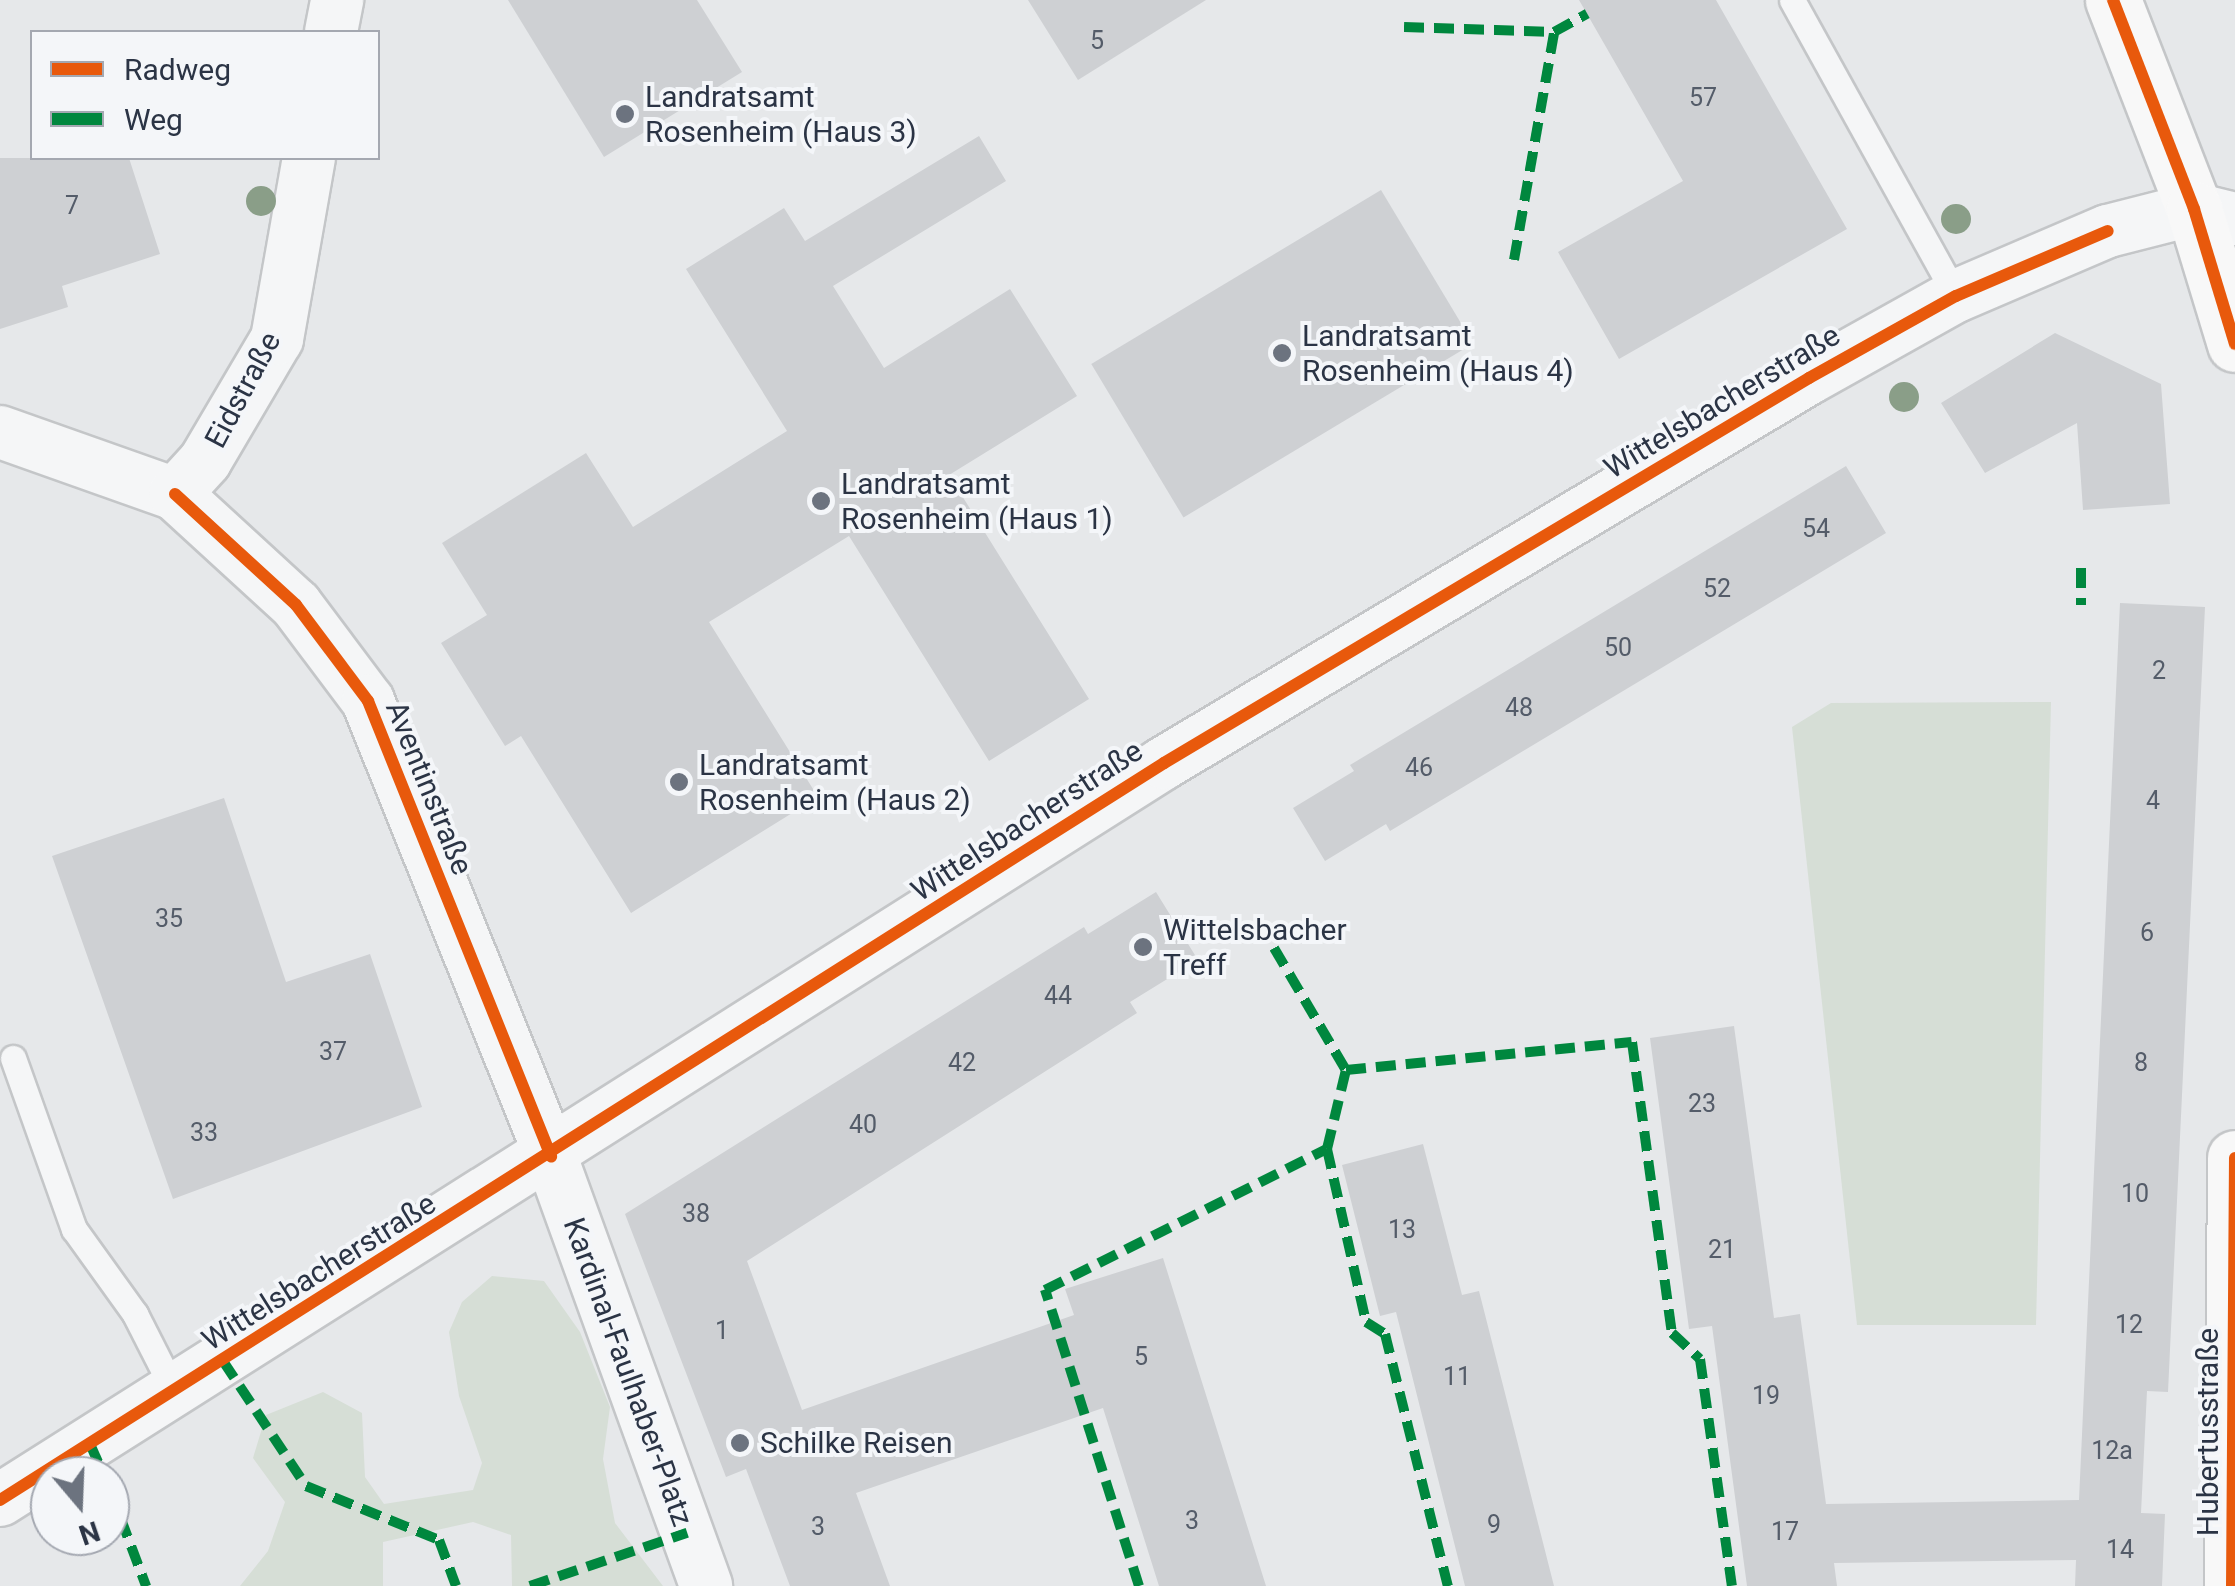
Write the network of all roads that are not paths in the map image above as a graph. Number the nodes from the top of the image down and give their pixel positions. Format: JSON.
{"nodes":[{"id":1,"x":336,"y":0,"type":"edge"},
{"id":2,"x":1792,"y":0,"type":"edge"},
{"id":3,"x":2113,"y":0,"type":"edge"},
{"id":4,"x":331,"y":30,"type":"edge"},
{"id":5,"x":309,"y":160,"type":"edge"},
{"id":6,"x":2215,"y":214,"type":"edge"},
{"id":7,"x":1956,"y":296,"type":"junction"},
{"id":8,"x":2235,"y":344,"type":"edge"},
{"id":9,"x":0,"y":432,"type":"edge"},
{"id":10,"x":175,"y":494,"type":"junction"},
{"id":11,"x":13,"y":1058,"type":"dead end"},
{"id":12,"x":551,"y":1157,"type":"junction"},
{"id":13,"x":2235,"y":1158,"type":"edge"},
{"id":14,"x":174,"y":1391,"type":"junction"},
{"id":15,"x":0,"y":1500,"type":"edge"},
{"id":16,"x":706,"y":1586,"type":"edge"},
{"id":17,"x":2232,"y":1586,"type":"edge"}],
"edges":[{"from":1,"to":4,"type":"street"},
{"from":2,"to":7,"type":"lane"},
{"from":3,"to":6,"type":"main road"},
{"from":5,"to":10,"type":"street","name":"Eidstraße"},
{"from":6,"to":7,"type":"street","name":"Wittelsbacherstraße"},
{"from":6,"to":8,"type":"main road"},
{"from":7,"to":12,"type":"street","name":"Wittelsbacherstraße"},
{"from":9,"to":10,"type":"street","name":"Aventinstraße"},
{"from":10,"to":12,"type":"street","name":"Aventinstraße"},
{"from":11,"to":14,"type":"lane"},
{"from":12,"to":14,"type":"street","name":"Wittelsbacherstraße"},
{"from":12,"to":16,"type":"street","name":"Kardinal-Faulhaber-Platz"},
{"from":13,"to":17,"type":"main road","name":"Hubertusstraße"},
{"from":14,"to":15,"type":"street","name":"Wittelsbacherstraße"}]}
